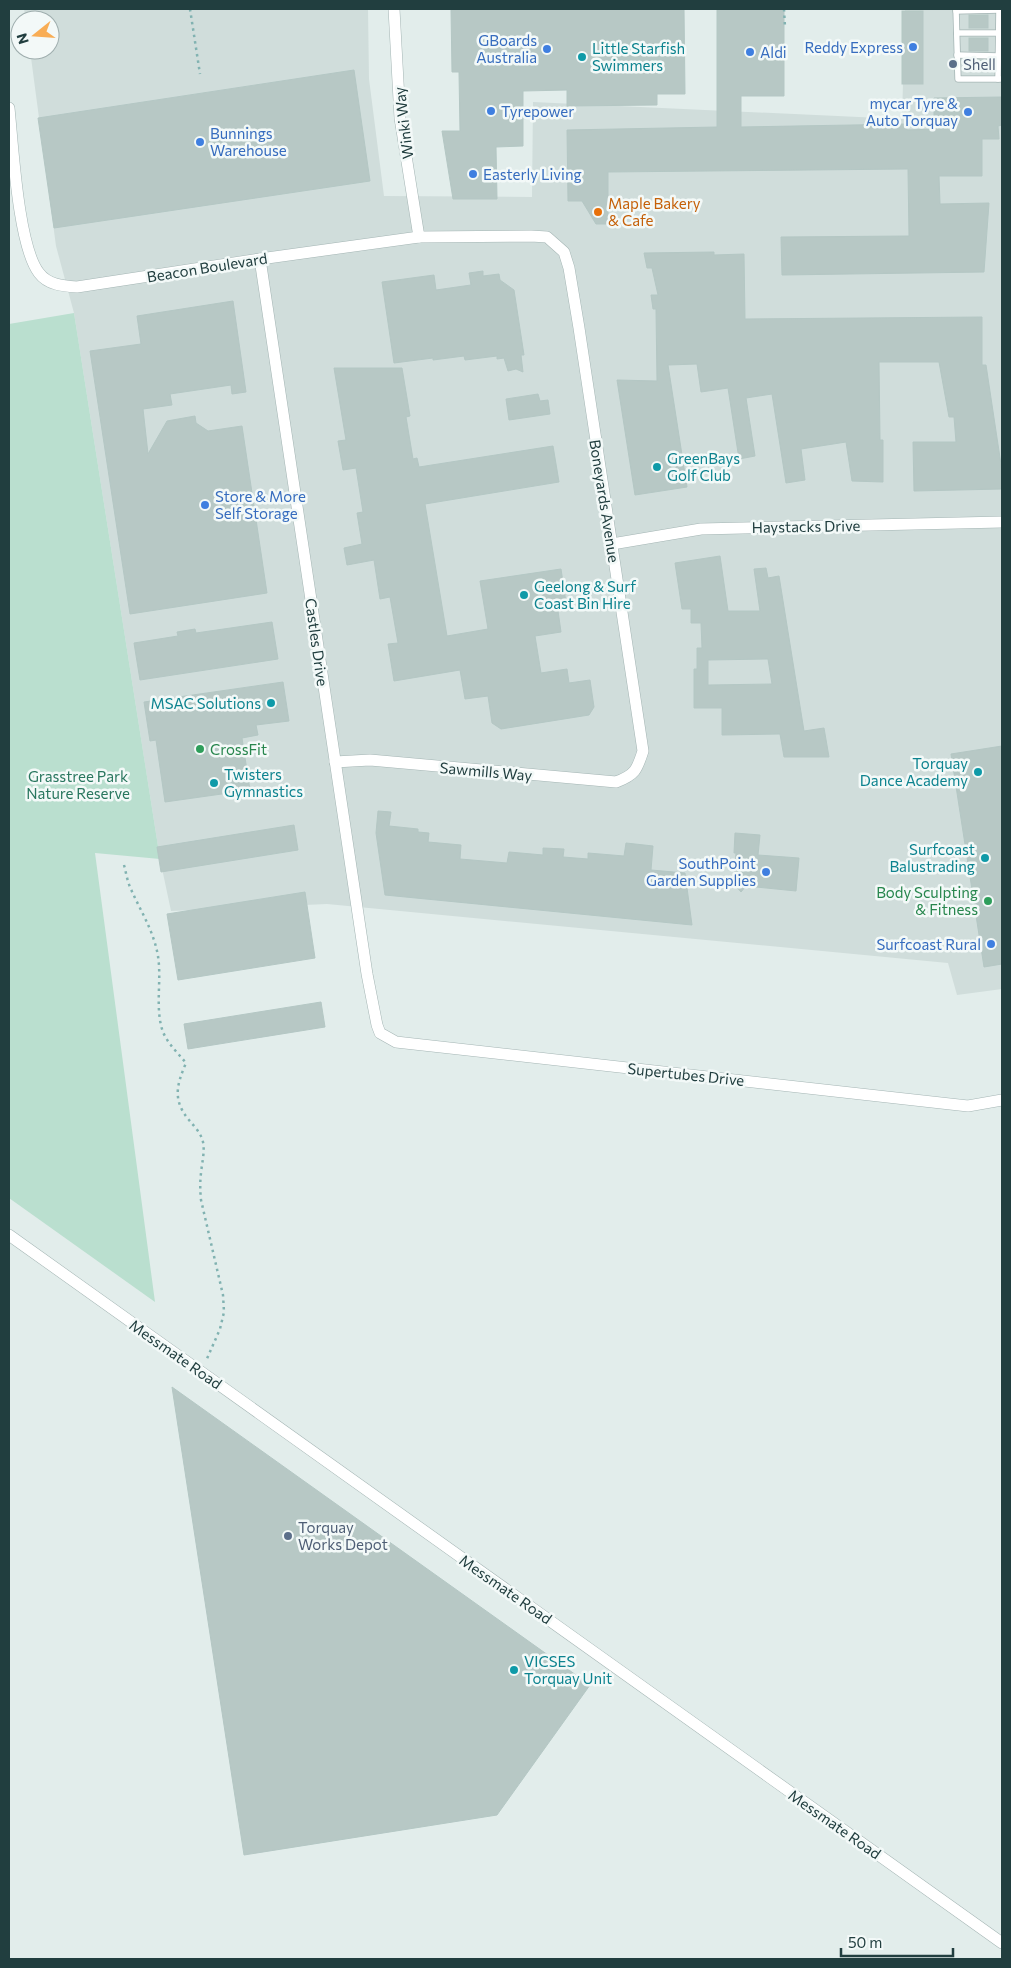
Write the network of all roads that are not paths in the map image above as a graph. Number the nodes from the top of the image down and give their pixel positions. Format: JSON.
{"nodes":[{"id":1,"x":394,"y":9,"type":"edge"},
{"id":2,"x":956,"y":10,"type":"edge"},
{"id":3,"x":999,"y":10,"type":"edge"},
{"id":4,"x":957,"y":33,"type":"junction"},
{"id":5,"x":998,"y":33,"type":"junction"},
{"id":6,"x":957,"y":55,"type":"junction"},
{"id":7,"x":998,"y":56,"type":"junction"},
{"id":8,"x":1000,"y":79,"type":"edge"},
{"id":9,"x":9,"y":108,"type":"edge"},
{"id":10,"x":419,"y":237,"type":"junction"},
{"id":11,"x":547,"y":237,"type":"joint"},
{"id":12,"x":260,"y":258,"type":"junction"},
{"id":13,"x":1002,"y":522,"type":"edge"},
{"id":14,"x":612,"y":544,"type":"junction"},
{"id":15,"x":335,"y":762,"type":"junction"},
{"id":16,"x":635,"y":773,"type":"joint"},
{"id":17,"x":377,"y":1025,"type":"joint"},
{"id":18,"x":1002,"y":1100,"type":"edge"},
{"id":19,"x":9,"y":1235,"type":"edge"},
{"id":20,"x":1002,"y":1943,"type":"edge"}],
"edges":[{"from":1,"to":10,"type":"street","name":"Winki Way"},
{"from":2,"to":3,"type":"lane"},
{"from":2,"to":4,"type":"lane"},
{"from":3,"to":5,"type":"lane"},
{"from":4,"to":5,"type":"lane"},
{"from":4,"to":6,"type":"lane"},
{"from":5,"to":7,"type":"lane"},
{"from":6,"to":7,"type":"lane"},
{"from":6,"to":8,"type":"lane"},
{"from":7,"to":8,"type":"lane"},
{"from":9,"to":12,"type":"street","name":"Beacon Boulevard"},
{"from":10,"to":11,"type":"street","name":"Beacon Boulevard"},
{"from":10,"to":12,"type":"street","name":"Beacon Boulevard"},
{"from":11,"to":14,"type":"street","name":"Boneyards Avenue"},
{"from":12,"to":15,"type":"street","name":"Castles Drive"},
{"from":13,"to":14,"type":"street","name":"Haystacks Drive"},
{"from":14,"to":16,"type":"street","name":"Boneyards Avenue"},
{"from":15,"to":16,"type":"street","name":"Sawmills Way"},
{"from":15,"to":17,"type":"street","name":"Castles Drive"},
{"from":17,"to":18,"type":"street","name":"Supertubes Drive"},
{"from":19,"to":20,"type":"street","name":"Messmate Road"}]}
